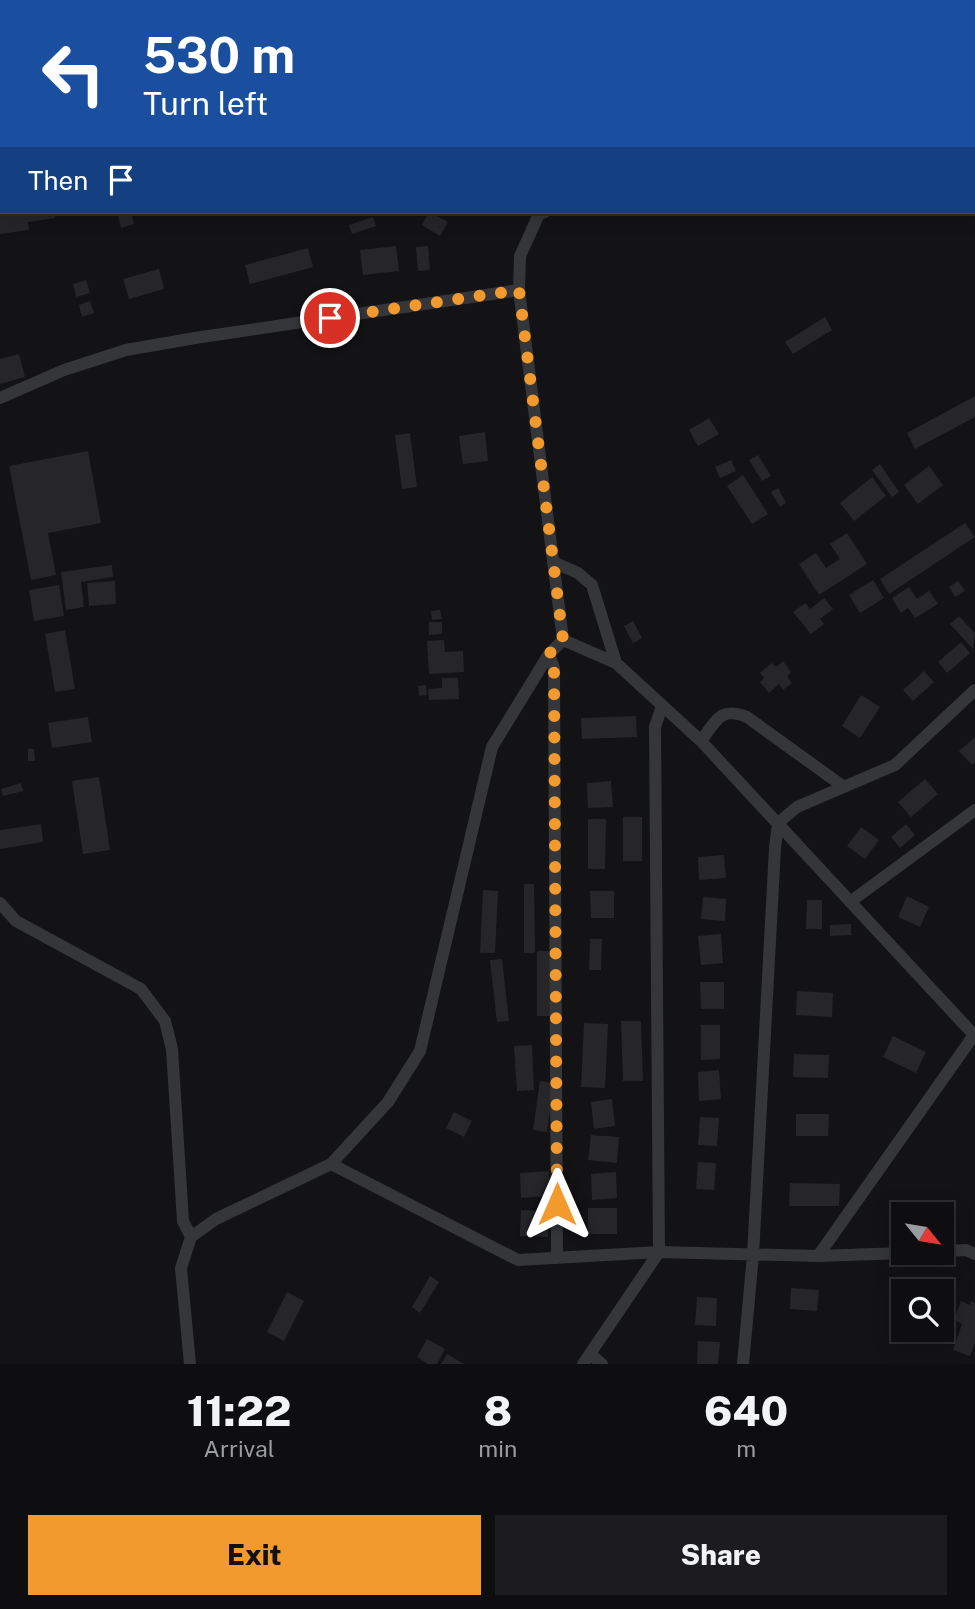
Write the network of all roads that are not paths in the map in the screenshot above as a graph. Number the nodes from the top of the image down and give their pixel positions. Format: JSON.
{"nodes":[{"id":1,"x":540,"y":214,"type":"edge"},
{"id":2,"x":519,"y":290,"type":"junction"},
{"id":3,"x":0,"y":398,"type":"edge"},
{"id":4,"x":553,"y":562,"type":"junction"},
{"id":5,"x":563,"y":640,"type":"junction"},
{"id":6,"x":549,"y":654,"type":"junction"},
{"id":7,"x":616,"y":663,"type":"junction"},
{"id":8,"x":975,"y":690,"type":"edge"},
{"id":9,"x":662,"y":706,"type":"junction"},
{"id":10,"x":701,"y":741,"type":"junction"},
{"id":11,"x":844,"y":787,"type":"junction"},
{"id":12,"x":975,"y":810,"type":"edge"},
{"id":13,"x":778,"y":823,"type":"junction"},
{"id":14,"x":850,"y":901,"type":"junction"},
{"id":15,"x":0,"y":903,"type":"edge"},
{"id":16,"x":331,"y":1164,"type":"junction"},
{"id":17,"x":191,"y":1237,"type":"junction"},
{"id":18,"x":954,"y":1250,"type":"edge"},
{"id":19,"x":659,"y":1252,"type":"junction"},
{"id":20,"x":891,"y":1253,"type":"edge"},
{"id":21,"x":975,"y":1254,"type":"edge"},
{"id":22,"x":753,"y":1255,"type":"junction"},
{"id":23,"x":818,"y":1256,"type":"junction"},
{"id":24,"x":557,"y":1258,"type":"junction"},
{"id":25,"x":587,"y":1359,"type":"edge"},
{"id":26,"x":190,"y":1364,"type":"edge"},
{"id":27,"x":602,"y":1364,"type":"edge"},
{"id":28,"x":743,"y":1364,"type":"edge"}],
"edges":[{"from":1,"to":2,"type":"street"},
{"from":2,"to":3,"type":"street"},
{"from":2,"to":4,"type":"street"},
{"from":4,"to":5,"type":"street"},
{"from":4,"to":7,"type":"street"},
{"from":5,"to":6,"type":"street"},
{"from":5,"to":7,"type":"street"},
{"from":6,"to":16,"type":"street"},
{"from":6,"to":24,"type":"street"},
{"from":7,"to":9,"type":"street"},
{"from":8,"to":11,"type":"street"},
{"from":9,"to":10,"type":"street"},
{"from":9,"to":19,"type":"street"},
{"from":10,"to":11,"type":"street"},
{"from":10,"to":13,"type":"street"},
{"from":11,"to":13,"type":"street"},
{"from":12,"to":14,"type":"street"},
{"from":13,"to":14,"type":"street"},
{"from":13,"to":22,"type":"street"},
{"from":14,"to":23,"type":"street"},
{"from":15,"to":17,"type":"street"},
{"from":16,"to":17,"type":"street"},
{"from":16,"to":24,"type":"street"},
{"from":17,"to":26,"type":"street"},
{"from":18,"to":21,"type":"street"},
{"from":19,"to":22,"type":"street"},
{"from":19,"to":24,"type":"street"},
{"from":19,"to":25,"type":"street"},
{"from":20,"to":23,"type":"street"},
{"from":22,"to":23,"type":"street"},
{"from":22,"to":28,"type":"street"},
{"from":25,"to":27,"type":"street"}]}
